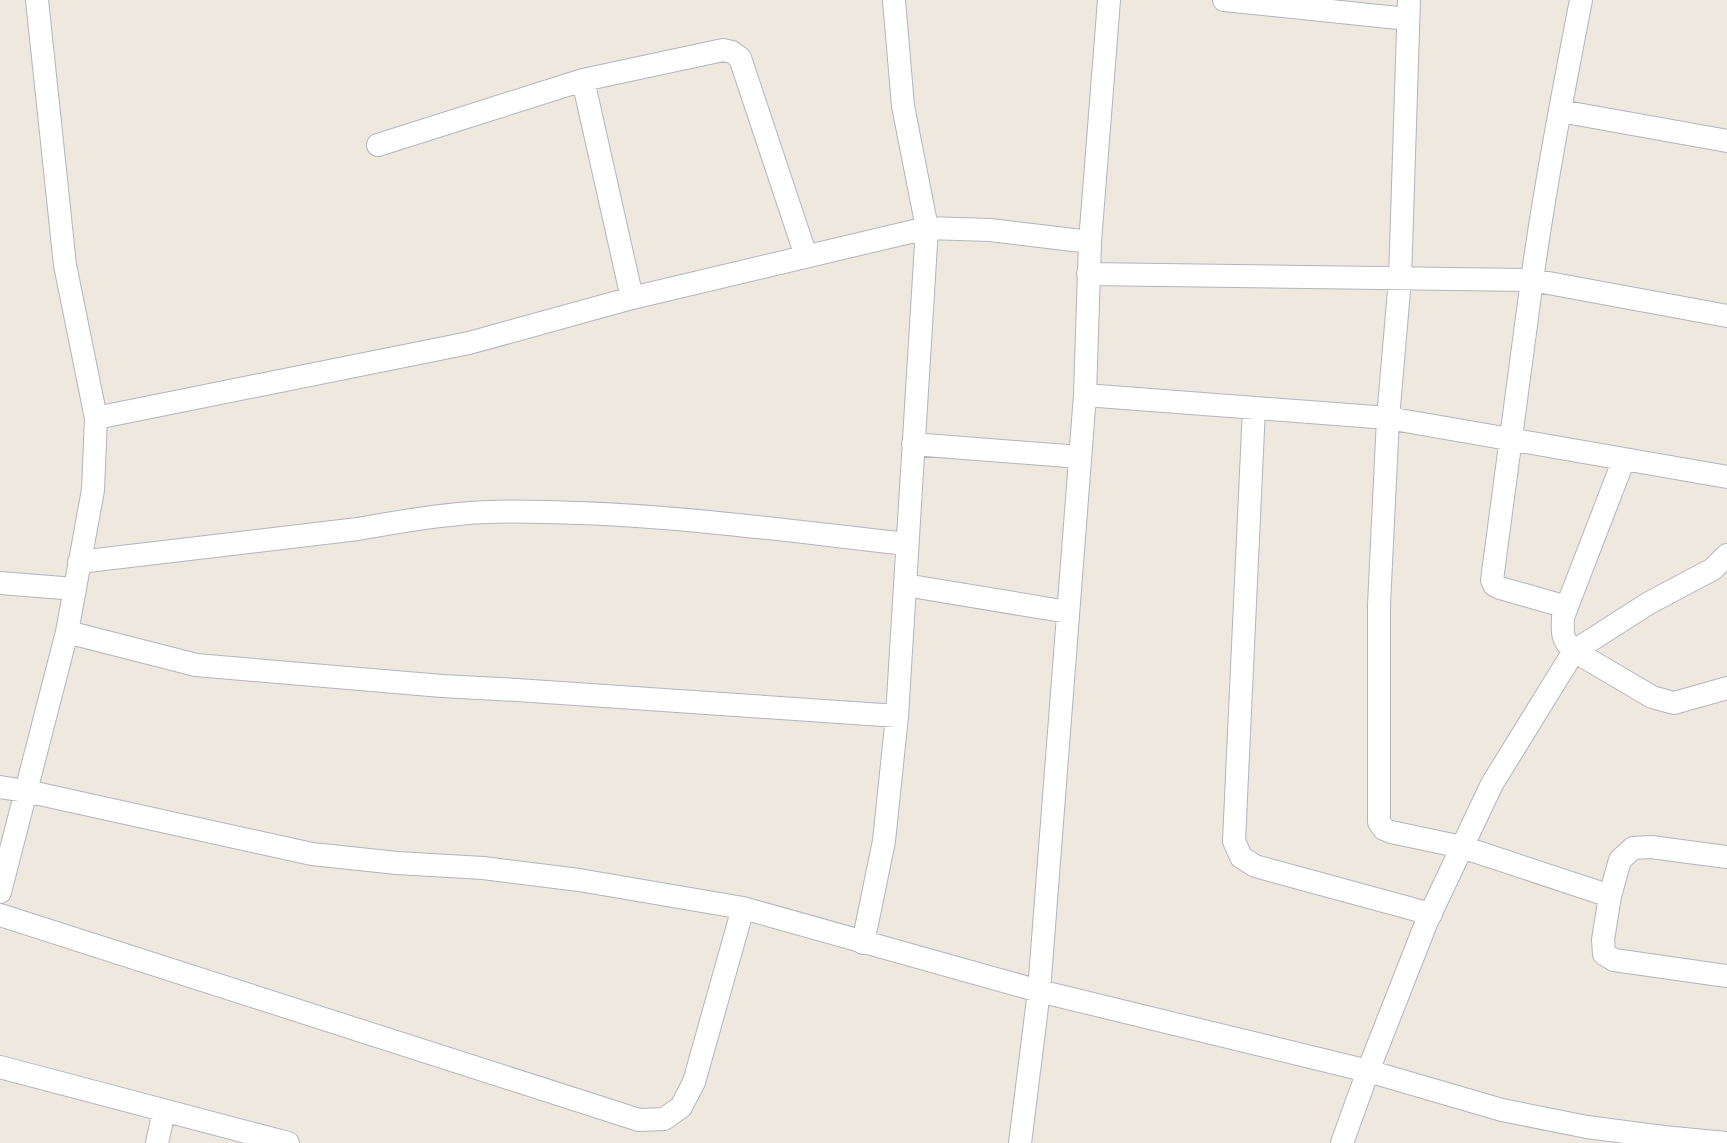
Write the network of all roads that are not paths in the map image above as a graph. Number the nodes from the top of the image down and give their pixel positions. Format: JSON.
{"nodes":[{"id":1,"x":37,"y":0,"type":"edge"},
{"id":2,"x":894,"y":0,"type":"edge"},
{"id":3,"x":1109,"y":0,"type":"edge"},
{"id":4,"x":1224,"y":0,"type":"edge"},
{"id":5,"x":1581,"y":0,"type":"edge"},
{"id":6,"x":1408,"y":9,"type":"edge"},
{"id":7,"x":583,"y":80,"type":"junction"},
{"id":8,"x":1560,"y":111,"type":"junction"},
{"id":9,"x":1727,"y":141,"type":"edge"},
{"id":10,"x":378,"y":145,"type":"dead end"},
{"id":11,"x":927,"y":228,"type":"junction"},
{"id":12,"x":1090,"y":242,"type":"junction"},
{"id":13,"x":806,"y":256,"type":"junction"},
{"id":14,"x":1088,"y":274,"type":"junction"},
{"id":15,"x":1400,"y":279,"type":"junction"},
{"id":16,"x":1532,"y":280,"type":"junction"},
{"id":17,"x":632,"y":298,"type":"junction"},
{"id":18,"x":1727,"y":316,"type":"edge"},
{"id":19,"x":1085,"y":395,"type":"junction"},
{"id":20,"x":1254,"y":408,"type":"junction"},
{"id":21,"x":96,"y":418,"type":"junction"},
{"id":22,"x":1388,"y":418,"type":"junction"},
{"id":23,"x":1512,"y":439,"type":"junction"},
{"id":24,"x":913,"y":444,"type":"junction"},
{"id":25,"x":1080,"y":457,"type":"junction"},
{"id":26,"x":1624,"y":459,"type":"junction"},
{"id":27,"x":1727,"y":477,"type":"edge"},
{"id":28,"x":907,"y":544,"type":"junction"},
{"id":29,"x":1727,"y":555,"type":"edge"},
{"id":30,"x":79,"y":562,"type":"junction"},
{"id":31,"x":0,"y":583,"type":"edge"},
{"id":32,"x":905,"y":585,"type":"junction"},
{"id":33,"x":75,"y":589,"type":"junction"},
{"id":34,"x":1568,"y":607,"type":"junction"},
{"id":35,"x":1068,"y":612,"type":"junction"},
{"id":36,"x":68,"y":632,"type":"junction"},
{"id":37,"x":1574,"y":651,"type":"junction"},
{"id":38,"x":1727,"y":688,"type":"edge"},
{"id":39,"x":897,"y":716,"type":"junction"},
{"id":40,"x":0,"y":787,"type":"edge"},
{"id":41,"x":26,"y":791,"type":"junction"},
{"id":42,"x":1462,"y":847,"type":"junction"},
{"id":43,"x":1727,"y":857,"type":"edge"},
{"id":44,"x":0,"y":892,"type":"edge"},
{"id":45,"x":1610,"y":896,"type":"junction"},
{"id":46,"x":743,"y":908,"type":"junction"},
{"id":47,"x":1431,"y":914,"type":"junction"},
{"id":48,"x":0,"y":915,"type":"edge"},
{"id":49,"x":863,"y":942,"type":"junction"},
{"id":50,"x":1727,"y":976,"type":"edge"},
{"id":51,"x":1039,"y":991,"type":"junction"},
{"id":52,"x":0,"y":1067,"type":"edge"},
{"id":53,"x":1368,"y":1071,"type":"junction"},
{"id":54,"x":164,"y":1112,"type":"junction"},
{"id":55,"x":157,"y":1143,"type":"edge"},
{"id":56,"x":288,"y":1143,"type":"edge"},
{"id":57,"x":1020,"y":1143,"type":"edge"},
{"id":58,"x":1342,"y":1143,"type":"edge"},
{"id":59,"x":1726,"y":1143,"type":"edge"}],
"edges":[{"from":1,"to":21,"type":"street"},
{"from":2,"to":11,"type":"street"},
{"from":3,"to":12,"type":"street"},
{"from":4,"to":6,"type":"street"},
{"from":5,"to":8,"type":"street"},
{"from":6,"to":15,"type":"street"},
{"from":7,"to":10,"type":"street"},
{"from":7,"to":13,"type":"street"},
{"from":7,"to":17,"type":"street"},
{"from":8,"to":9,"type":"street"},
{"from":8,"to":16,"type":"street"},
{"from":11,"to":12,"type":"street"},
{"from":11,"to":13,"type":"street"},
{"from":11,"to":24,"type":"street"},
{"from":12,"to":14,"type":"street"},
{"from":13,"to":17,"type":"street"},
{"from":14,"to":15,"type":"street"},
{"from":14,"to":19,"type":"street"},
{"from":15,"to":16,"type":"street"},
{"from":15,"to":22,"type":"street"},
{"from":16,"to":18,"type":"street"},
{"from":16,"to":23,"type":"street"},
{"from":17,"to":21,"type":"street"},
{"from":19,"to":20,"type":"street"},
{"from":19,"to":25,"type":"street"},
{"from":20,"to":22,"type":"street"},
{"from":20,"to":47,"type":"street"},
{"from":21,"to":30,"type":"street"},
{"from":22,"to":23,"type":"street"},
{"from":22,"to":42,"type":"street"},
{"from":23,"to":26,"type":"street"},
{"from":23,"to":34,"type":"street"},
{"from":24,"to":25,"type":"street"},
{"from":24,"to":28,"type":"street"},
{"from":25,"to":35,"type":"street"},
{"from":26,"to":27,"type":"street"},
{"from":26,"to":34,"type":"street"},
{"from":28,"to":30,"type":"street"},
{"from":28,"to":32,"type":"street"},
{"from":29,"to":37,"type":"street"},
{"from":30,"to":33,"type":"street"},
{"from":31,"to":33,"type":"street"},
{"from":32,"to":35,"type":"street"},
{"from":32,"to":39,"type":"street"},
{"from":33,"to":36,"type":"street"},
{"from":34,"to":37,"type":"street"},
{"from":35,"to":51,"type":"street"},
{"from":36,"to":39,"type":"street"},
{"from":36,"to":41,"type":"street"},
{"from":37,"to":38,"type":"street"},
{"from":37,"to":42,"type":"street"},
{"from":39,"to":49,"type":"street"},
{"from":40,"to":41,"type":"street"},
{"from":41,"to":44,"type":"street"},
{"from":41,"to":46,"type":"street"},
{"from":42,"to":45,"type":"street"},
{"from":42,"to":47,"type":"street"},
{"from":43,"to":45,"type":"street"},
{"from":45,"to":50,"type":"street"},
{"from":46,"to":48,"type":"street"},
{"from":46,"to":49,"type":"street"},
{"from":47,"to":53,"type":"street"},
{"from":49,"to":51,"type":"street"},
{"from":51,"to":53,"type":"street"},
{"from":51,"to":57,"type":"street"},
{"from":52,"to":54,"type":"street"},
{"from":53,"to":58,"type":"street"},
{"from":53,"to":59,"type":"street"},
{"from":54,"to":55,"type":"street"},
{"from":54,"to":56,"type":"street"}]}
